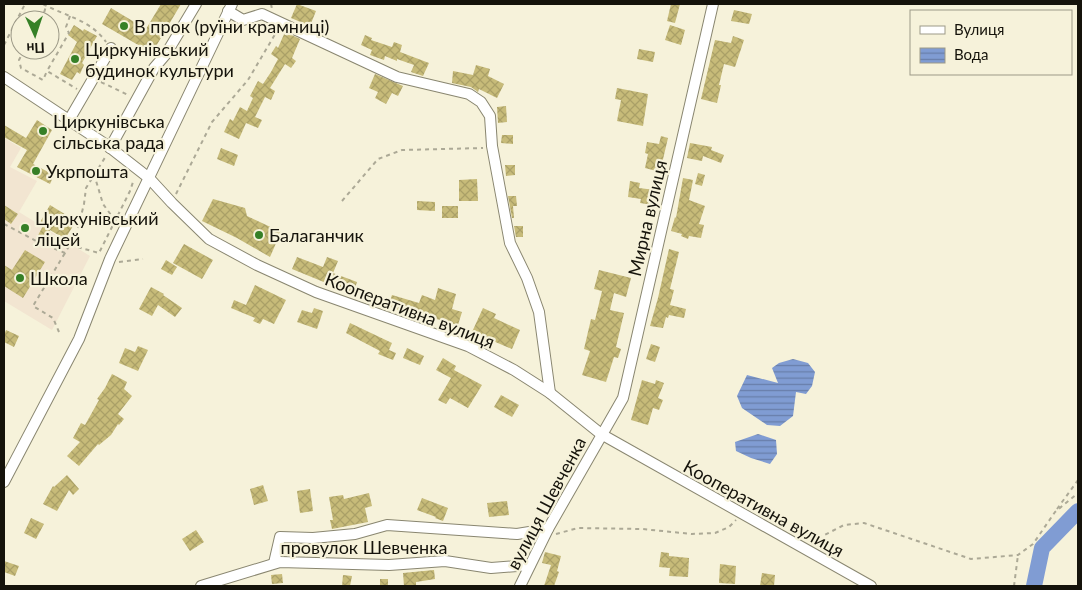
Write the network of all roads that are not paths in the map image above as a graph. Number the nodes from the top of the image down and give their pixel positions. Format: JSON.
{"nodes":[{"id":1,"x":196,"y":4,"type":"edge"},
{"id":2,"x":713,"y":4,"type":"edge"},
{"id":3,"x":230,"y":7,"type":"edge"},
{"id":4,"x":111,"y":48,"type":"road end"},
{"id":5,"x":4,"y":77,"type":"edge"},
{"id":6,"x":69,"y":120,"type":"junction"},
{"id":7,"x":111,"y":152,"type":"junction"},
{"id":8,"x":149,"y":178,"type":"junction"},
{"id":9,"x":550,"y":393,"type":"junction"},
{"id":10,"x":601,"y":434,"type":"junction"},
{"id":11,"x":4,"y":482,"type":"edge"},
{"id":12,"x":548,"y":529,"type":"junction"},
{"id":13,"x":274,"y":563,"type":"junction"},
{"id":14,"x":530,"y":565,"type":"junction"},
{"id":15,"x":200,"y":586,"type":"edge"},
{"id":16,"x":520,"y":586,"type":"edge"},
{"id":17,"x":871,"y":586,"type":"edge"}],
"edges":[{"from":1,"to":7,"type":"street"},
{"from":2,"to":10,"type":"street","name":"Мирна вулиця"},
{"from":3,"to":8,"type":"street"},
{"from":3,"to":9,"type":"street"},
{"from":4,"to":6,"type":"street"},
{"from":5,"to":6,"type":"street","name":"Кооперативна вулиця"},
{"from":6,"to":7,"type":"street","name":"Кооперативна вулиця"},
{"from":7,"to":8,"type":"street","name":"Кооперативна вулиця"},
{"from":8,"to":9,"type":"street","name":"Кооперативна вулиця"},
{"from":8,"to":11,"type":"street"},
{"from":9,"to":10,"type":"street","name":"Кооперативна вулиця"},
{"from":10,"to":12,"type":"street","name":"вулиця Шевченка"},
{"from":10,"to":17,"type":"street","name":"Кооперативна вулиця"},
{"from":12,"to":13,"type":"street"},
{"from":12,"to":14,"type":"street","name":"вулиця Шевченка"},
{"from":13,"to":14,"type":"street","name":"провулок Шевченка"},
{"from":13,"to":15,"type":"street","name":"провулок Шевченка"},
{"from":14,"to":16,"type":"street","name":"вулиця Шевченка"}]}
